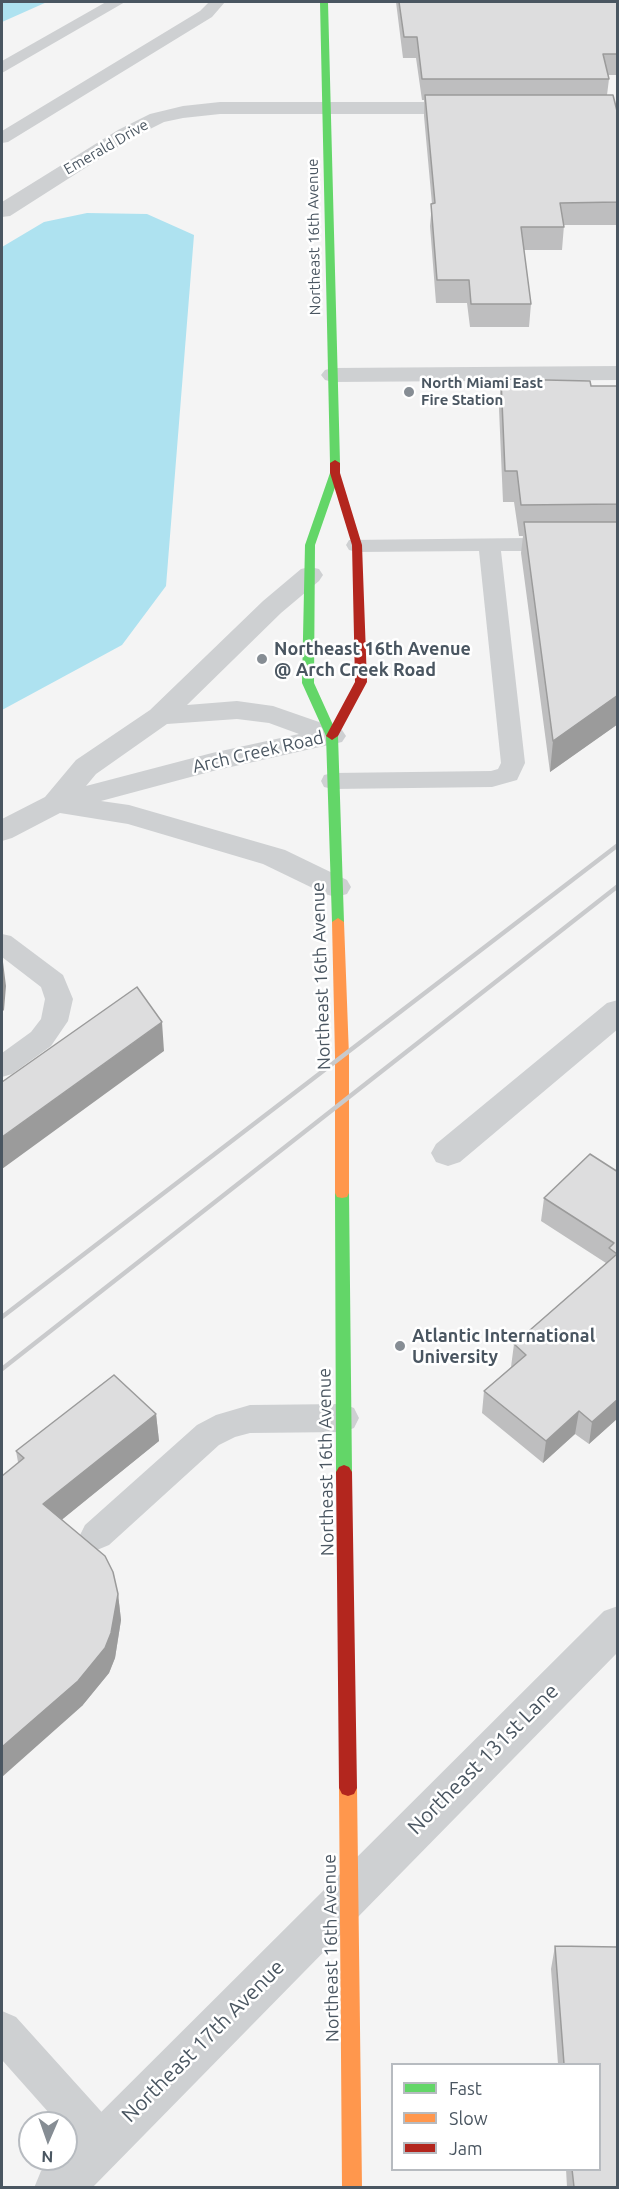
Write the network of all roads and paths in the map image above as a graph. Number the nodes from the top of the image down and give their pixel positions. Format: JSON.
{"nodes":[{"id":1,"x":117,"y":2,"type":"edge"},
{"id":2,"x":217,"y":2,"type":"edge"},
{"id":3,"x":324,"y":2,"type":"edge"},
{"id":4,"x":2,"y":68,"type":"edge"},
{"id":5,"x":486,"y":108,"type":"edge"},
{"id":6,"x":328,"y":109,"type":"junction"},
{"id":7,"x":2,"y":138,"type":"edge"},
{"id":8,"x":2,"y":211,"type":"edge"},
{"id":9,"x":618,"y":374,"type":"edge"},
{"id":10,"x":333,"y":375,"type":"junction"},
{"id":11,"x":335,"y":473,"type":"junction"},
{"id":12,"x":618,"y":544,"type":"edge"},
{"id":13,"x":357,"y":545,"type":"junction"},
{"id":14,"x":489,"y":545,"type":"junction"},
{"id":15,"x":310,"y":575,"type":"junction"},
{"id":16,"x":160,"y":716,"type":"junction"},
{"id":17,"x":332,"y":736,"type":"junction"},
{"id":18,"x":333,"y":781,"type":"junction"},
{"id":19,"x":54,"y":804,"type":"junction"},
{"id":20,"x":2,"y":831,"type":"edge"},
{"id":21,"x":336,"y":886,"type":"junction"},
{"id":22,"x":2,"y":943,"type":"edge"},
{"id":23,"x":618,"y":1011,"type":"edge"},
{"id":24,"x":2,"y":1066,"type":"edge"},
{"id":25,"x":448,"y":1153,"type":"dead end"},
{"id":26,"x":343,"y":1418,"type":"junction"},
{"id":27,"x":97,"y":1535,"type":"dead end"},
{"id":28,"x":618,"y":1624,"type":"edge"},
{"id":29,"x":349,"y":1895,"type":"junction"},
{"id":30,"x":2,"y":2031,"type":"edge"},
{"id":31,"x":103,"y":2143,"type":"junction"},
{"id":32,"x":58,"y":2187,"type":"edge"},
{"id":33,"x":352,"y":2187,"type":"edge"}],
"edges":[{"from":1,"to":4,"type":"lane"},
{"from":2,"to":7,"type":"lane"},
{"from":3,"to":6,"type":"street","name":"Northeast 16th Avenue"},
{"from":5,"to":6,"type":"street","name":"Emerald Drive"},
{"from":6,"to":8,"type":"street","name":"Emerald Drive"},
{"from":6,"to":10,"type":"street","name":"Northeast 16th Avenue"},
{"from":9,"to":10,"type":"street"},
{"from":10,"to":11,"type":"street","name":"Northeast 16th Avenue"},
{"from":11,"to":13,"type":"street","name":"Northeast 16th Avenue"},
{"from":11,"to":15,"type":"street","name":"Northeast 16th Avenue"},
{"from":12,"to":14,"type":"lane"},
{"from":13,"to":14,"type":"lane"},
{"from":13,"to":17,"type":"street","name":"Northeast 16th Avenue"},
{"from":14,"to":18,"type":"lane"},
{"from":15,"to":16,"type":"street","name":"Arch Creek Road"},
{"from":15,"to":17,"type":"street","name":"Northeast 16th Avenue"},
{"from":16,"to":17,"type":"street","name":"Arch Creek Road"},
{"from":16,"to":19,"type":"street","name":"Arch Creek Road"},
{"from":17,"to":18,"type":"street","name":"Northeast 16th Avenue"},
{"from":17,"to":19,"type":"street","name":"Arch Creek Road"},
{"from":18,"to":21,"type":"street","name":"Northeast 16th Avenue"},
{"from":19,"to":20,"type":"street","name":"Arch Creek Road"},
{"from":19,"to":21,"type":"street"},
{"from":21,"to":26,"type":"street","name":"Northeast 16th Avenue"},
{"from":22,"to":24,"type":"lane"},
{"from":23,"to":25,"type":"street"},
{"from":26,"to":27,"type":"lane"},
{"from":26,"to":29,"type":"street","name":"Northeast 16th Avenue"},
{"from":28,"to":29,"type":"street","name":"Northeast 131st Lane"},
{"from":29,"to":31,"type":"street","name":"Northeast 17th Avenue"},
{"from":29,"to":33,"type":"street","name":"Northeast 16th Avenue"},
{"from":30,"to":31,"type":"lane"},
{"from":31,"to":32,"type":"street","name":"Northeast 17th Avenue"}]}
